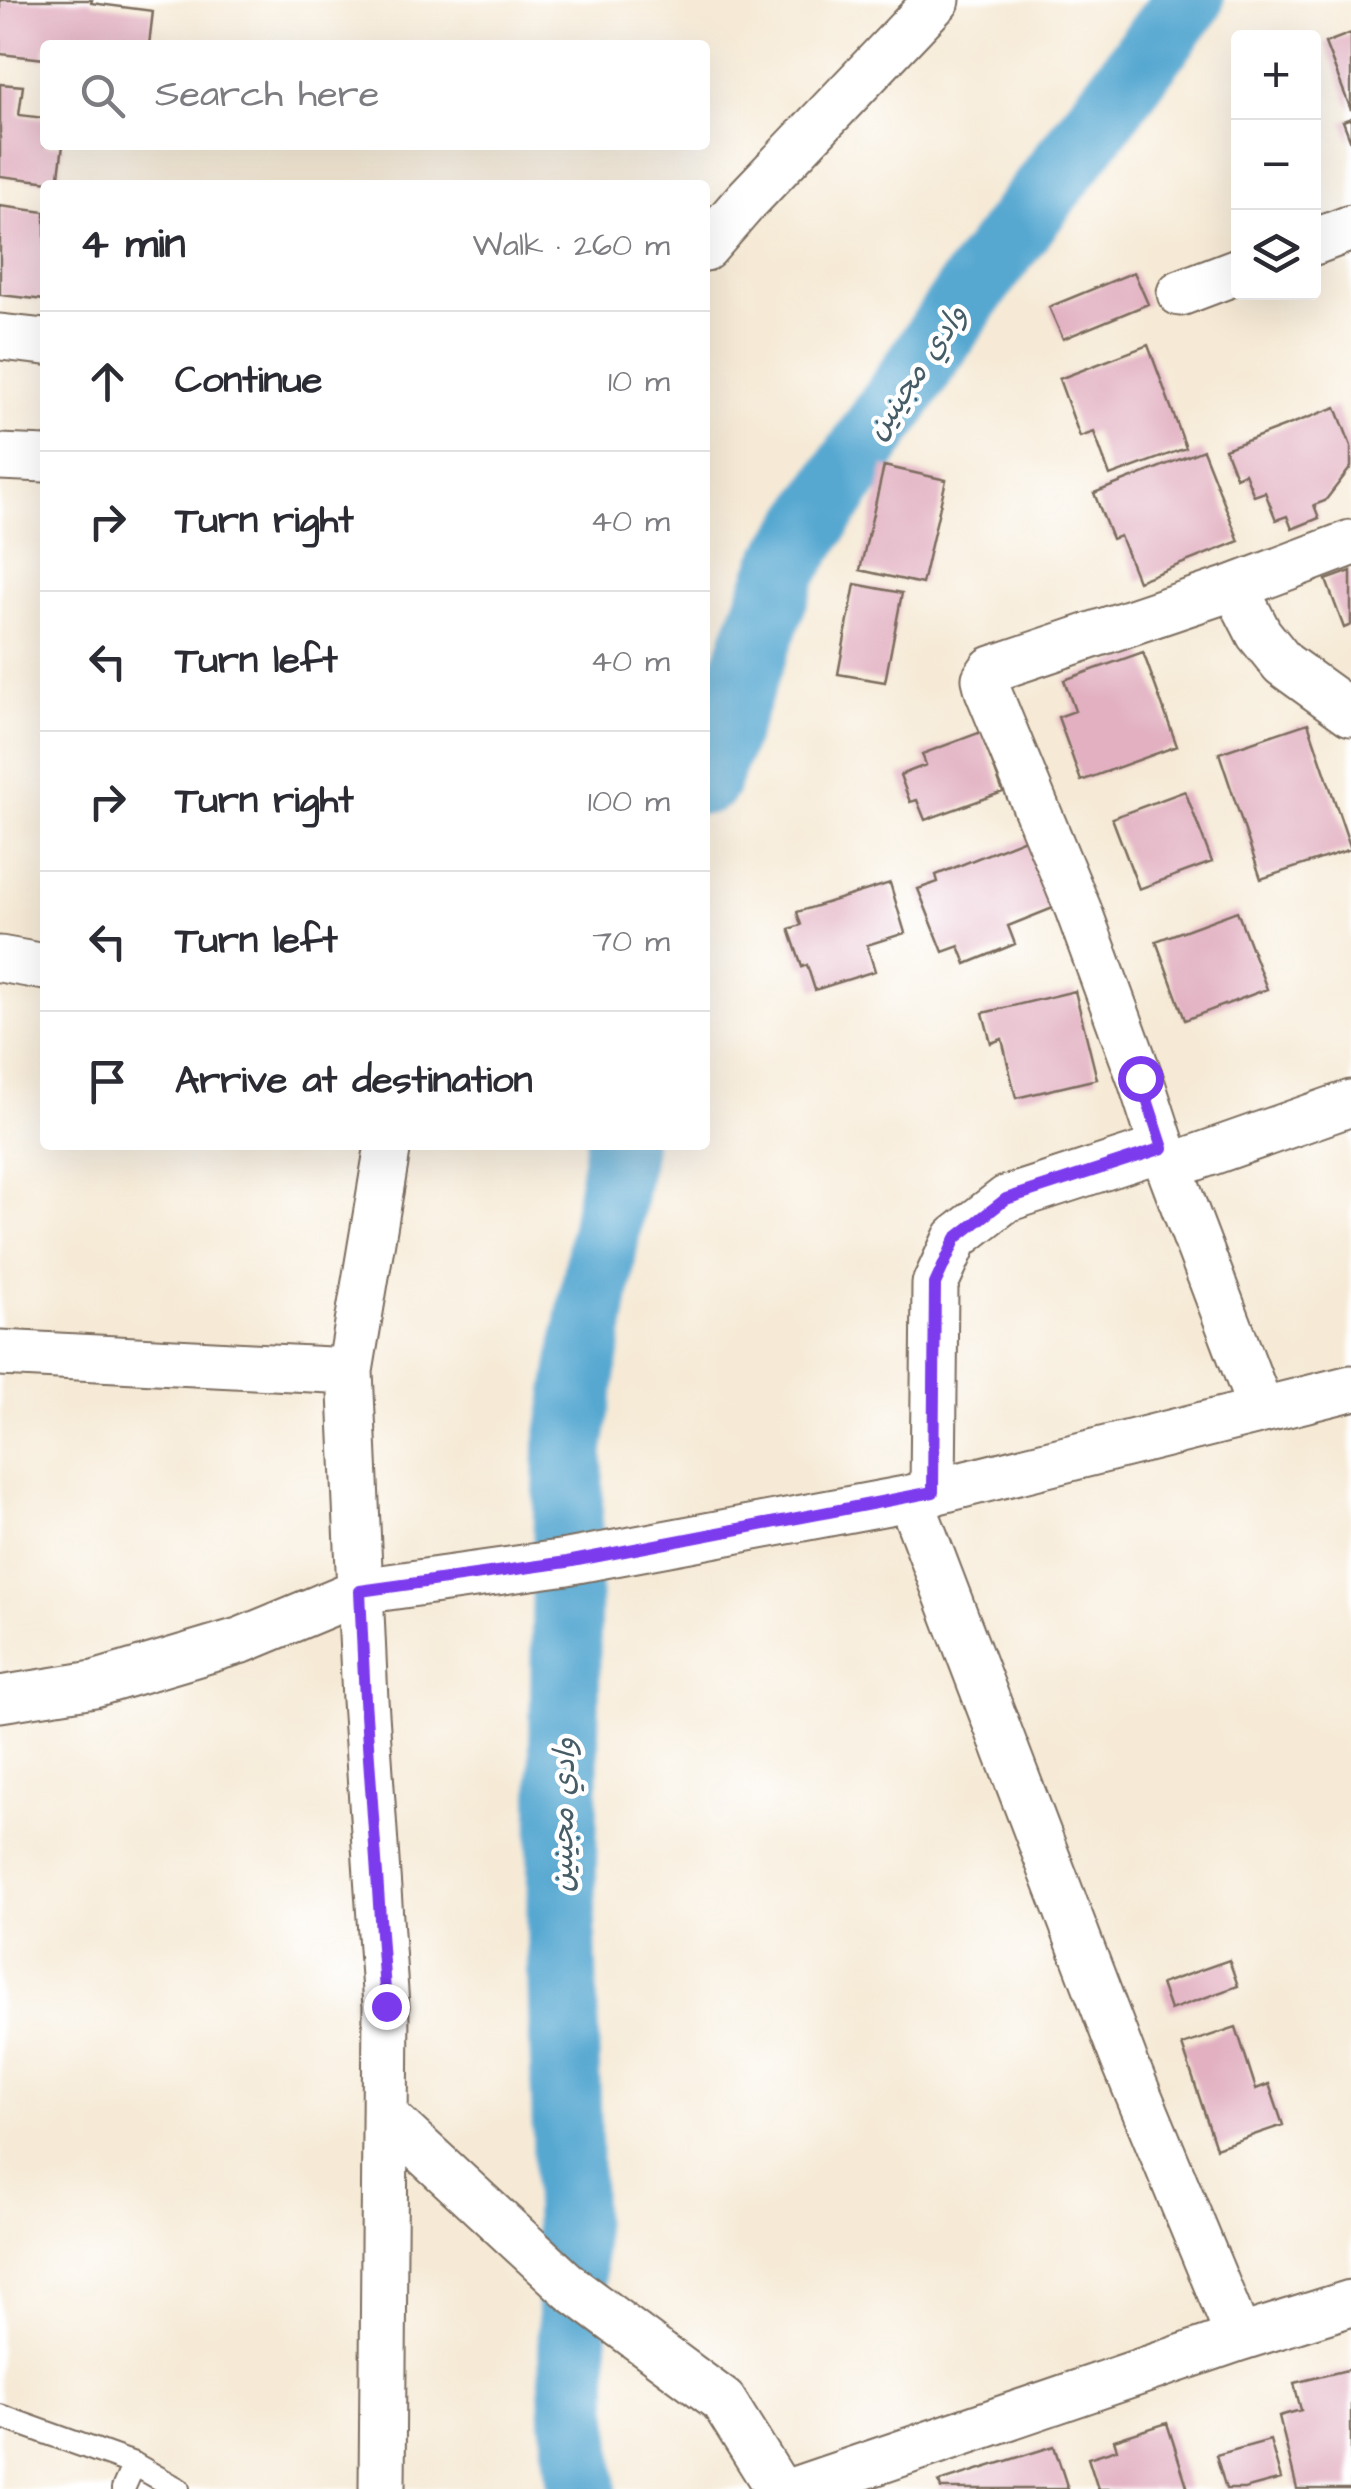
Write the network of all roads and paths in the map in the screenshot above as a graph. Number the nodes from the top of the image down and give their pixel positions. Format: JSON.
{"nodes":[{"id":1,"x":938,"y":0,"type":"edge"},
{"id":2,"x":1351,"y":228,"type":"edge"},
{"id":3,"x":1321,"y":239,"type":"edge"},
{"id":4,"x":710,"y":242,"type":"edge"},
{"id":5,"x":1231,"y":274,"type":"edge"},
{"id":6,"x":1180,"y":293,"type":"dead end"},
{"id":7,"x":0,"y":336,"type":"edge"},
{"id":8,"x":40,"y":341,"type":"edge"},
{"id":9,"x":0,"y":457,"type":"edge"},
{"id":10,"x":40,"y":459,"type":"edge"},
{"id":11,"x":1351,"y":543,"type":"edge"},
{"id":12,"x":1234,"y":587,"type":"junction"},
{"id":13,"x":1351,"y":713,"type":"edge"},
{"id":14,"x":0,"y":960,"type":"edge"},
{"id":15,"x":40,"y":966,"type":"edge"},
{"id":16,"x":1351,"y":1103,"type":"edge"},
{"id":17,"x":387,"y":1150,"type":"edge"},
{"id":18,"x":1166,"y":1157,"type":"junction"},
{"id":19,"x":0,"y":1352,"type":"edge"},
{"id":20,"x":350,"y":1372,"type":"junction"},
{"id":21,"x":1351,"y":1388,"type":"edge"},
{"id":22,"x":1261,"y":1410,"type":"junction"},
{"id":23,"x":922,"y":1495,"type":"junction"},
{"id":24,"x":360,"y":1591,"type":"junction"},
{"id":25,"x":0,"y":1699,"type":"edge"},
{"id":26,"x":385,"y":2116,"type":"junction"},
{"id":27,"x":1351,"y":2303,"type":"edge"},
{"id":28,"x":1239,"y":2338,"type":"junction"},
{"id":29,"x":0,"y":2416,"type":"edge"},
{"id":30,"x":134,"y":2464,"type":"junction"},
{"id":31,"x":124,"y":2489,"type":"edge"},
{"id":32,"x":178,"y":2489,"type":"edge"},
{"id":33,"x":382,"y":2489,"type":"edge"},
{"id":34,"x":778,"y":2489,"type":"edge"},
{"id":35,"x":797,"y":2489,"type":"edge"}],
"edges":[{"from":1,"to":4,"type":"street"},
{"from":2,"to":3,"type":"street"},
{"from":5,"to":6,"type":"street"},
{"from":7,"to":8,"type":"street"},
{"from":9,"to":10,"type":"street"},
{"from":11,"to":12,"type":"street"},
{"from":12,"to":13,"type":"street"},
{"from":12,"to":18,"type":"street"},
{"from":14,"to":15,"type":"street"},
{"from":16,"to":18,"type":"street"},
{"from":17,"to":20,"type":"street"},
{"from":18,"to":22,"type":"street"},
{"from":18,"to":23,"type":"street"},
{"from":19,"to":20,"type":"street"},
{"from":20,"to":24,"type":"street"},
{"from":21,"to":22,"type":"street"},
{"from":22,"to":23,"type":"street"},
{"from":23,"to":24,"type":"street"},
{"from":23,"to":28,"type":"street"},
{"from":24,"to":25,"type":"street"},
{"from":24,"to":26,"type":"street"},
{"from":26,"to":33,"type":"street"},
{"from":26,"to":34,"type":"street"},
{"from":27,"to":28,"type":"street"},
{"from":28,"to":35,"type":"street"},
{"from":29,"to":30,"type":"lane"},
{"from":30,"to":31,"type":"lane"},
{"from":30,"to":32,"type":"lane"}]}
